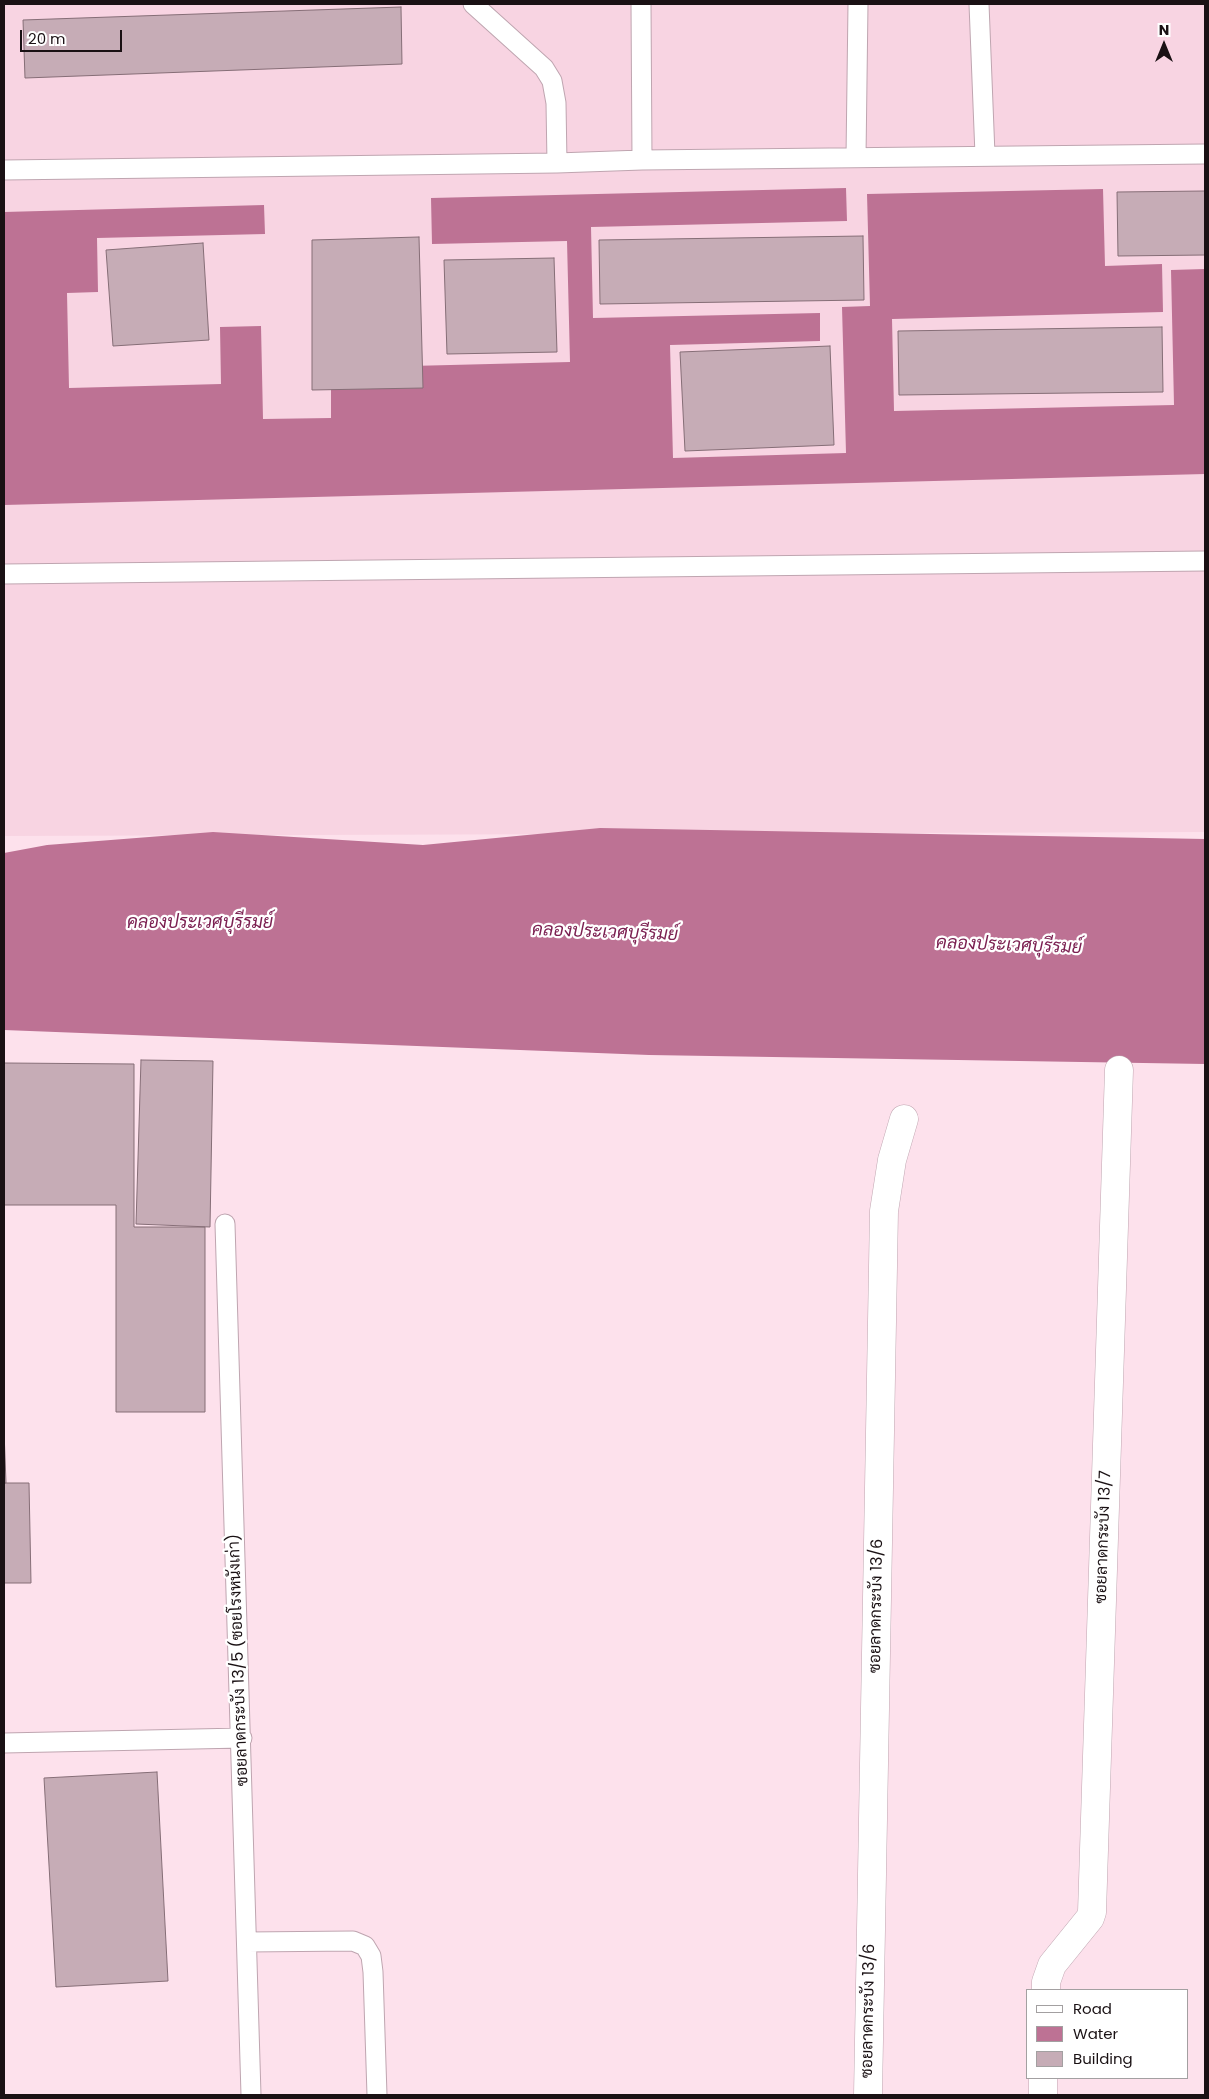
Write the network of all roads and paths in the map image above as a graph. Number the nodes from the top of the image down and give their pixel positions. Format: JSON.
{"nodes":[{"id":1,"x":473,"y":4,"type":"edge"},
{"id":2,"x":641,"y":4,"type":"edge"},
{"id":3,"x":858,"y":4,"type":"edge"},
{"id":4,"x":978,"y":4,"type":"edge"},
{"id":5,"x":1205,"y":154,"type":"edge"},
{"id":6,"x":985,"y":155,"type":"junction"},
{"id":7,"x":856,"y":157,"type":"junction"},
{"id":8,"x":642,"y":160,"type":"junction"},
{"id":9,"x":557,"y":163,"type":"junction"},
{"id":10,"x":4,"y":170,"type":"edge"},
{"id":11,"x":1205,"y":561,"type":"edge"},
{"id":12,"x":4,"y":574,"type":"edge"},
{"id":13,"x":1119,"y":1070,"type":"dead end"},
{"id":14,"x":904,"y":1119,"type":"dead end"},
{"id":15,"x":225,"y":1224,"type":"dead end"},
{"id":16,"x":242,"y":1738,"type":"junction"},
{"id":17,"x":4,"y":1743,"type":"edge"},
{"id":18,"x":247,"y":1942,"type":"junction"},
{"id":19,"x":1046,"y":1989,"type":"edge"},
{"id":20,"x":1043,"y":2079,"type":"edge"},
{"id":21,"x":251,"y":2095,"type":"edge"},
{"id":22,"x":377,"y":2095,"type":"edge"},
{"id":23,"x":868,"y":2095,"type":"edge"},
{"id":24,"x":1043,"y":2095,"type":"edge"}],
"edges":[{"from":1,"to":9,"type":"lane"},
{"from":2,"to":8,"type":"lane"},
{"from":3,"to":7,"type":"lane"},
{"from":4,"to":6,"type":"lane"},
{"from":5,"to":6,"type":"lane"},
{"from":6,"to":7,"type":"lane"},
{"from":7,"to":8,"type":"lane"},
{"from":8,"to":9,"type":"lane"},
{"from":9,"to":10,"type":"lane"},
{"from":11,"to":12,"type":"lane"},
{"from":13,"to":19,"type":"street","name":"ซอยลาดกระบัง 13/7"},
{"from":14,"to":23,"type":"street","name":"ซอยลาดกระบัง 13/6"},
{"from":15,"to":16,"type":"lane","name":"ซอยลาดกระบัง 13/5 (ซอยโรงหนังเก่า)"},
{"from":16,"to":17,"type":"lane"},
{"from":16,"to":18,"type":"lane","name":"ซอยลาดกระบัง 13/5 (ซอยโรงหนังเก่า)"},
{"from":18,"to":21,"type":"lane","name":"ซอยลาดกระบัง 13/5 (ซอยโรงหนังเก่า)"},
{"from":18,"to":22,"type":"lane"},
{"from":20,"to":24,"type":"street"}]}
